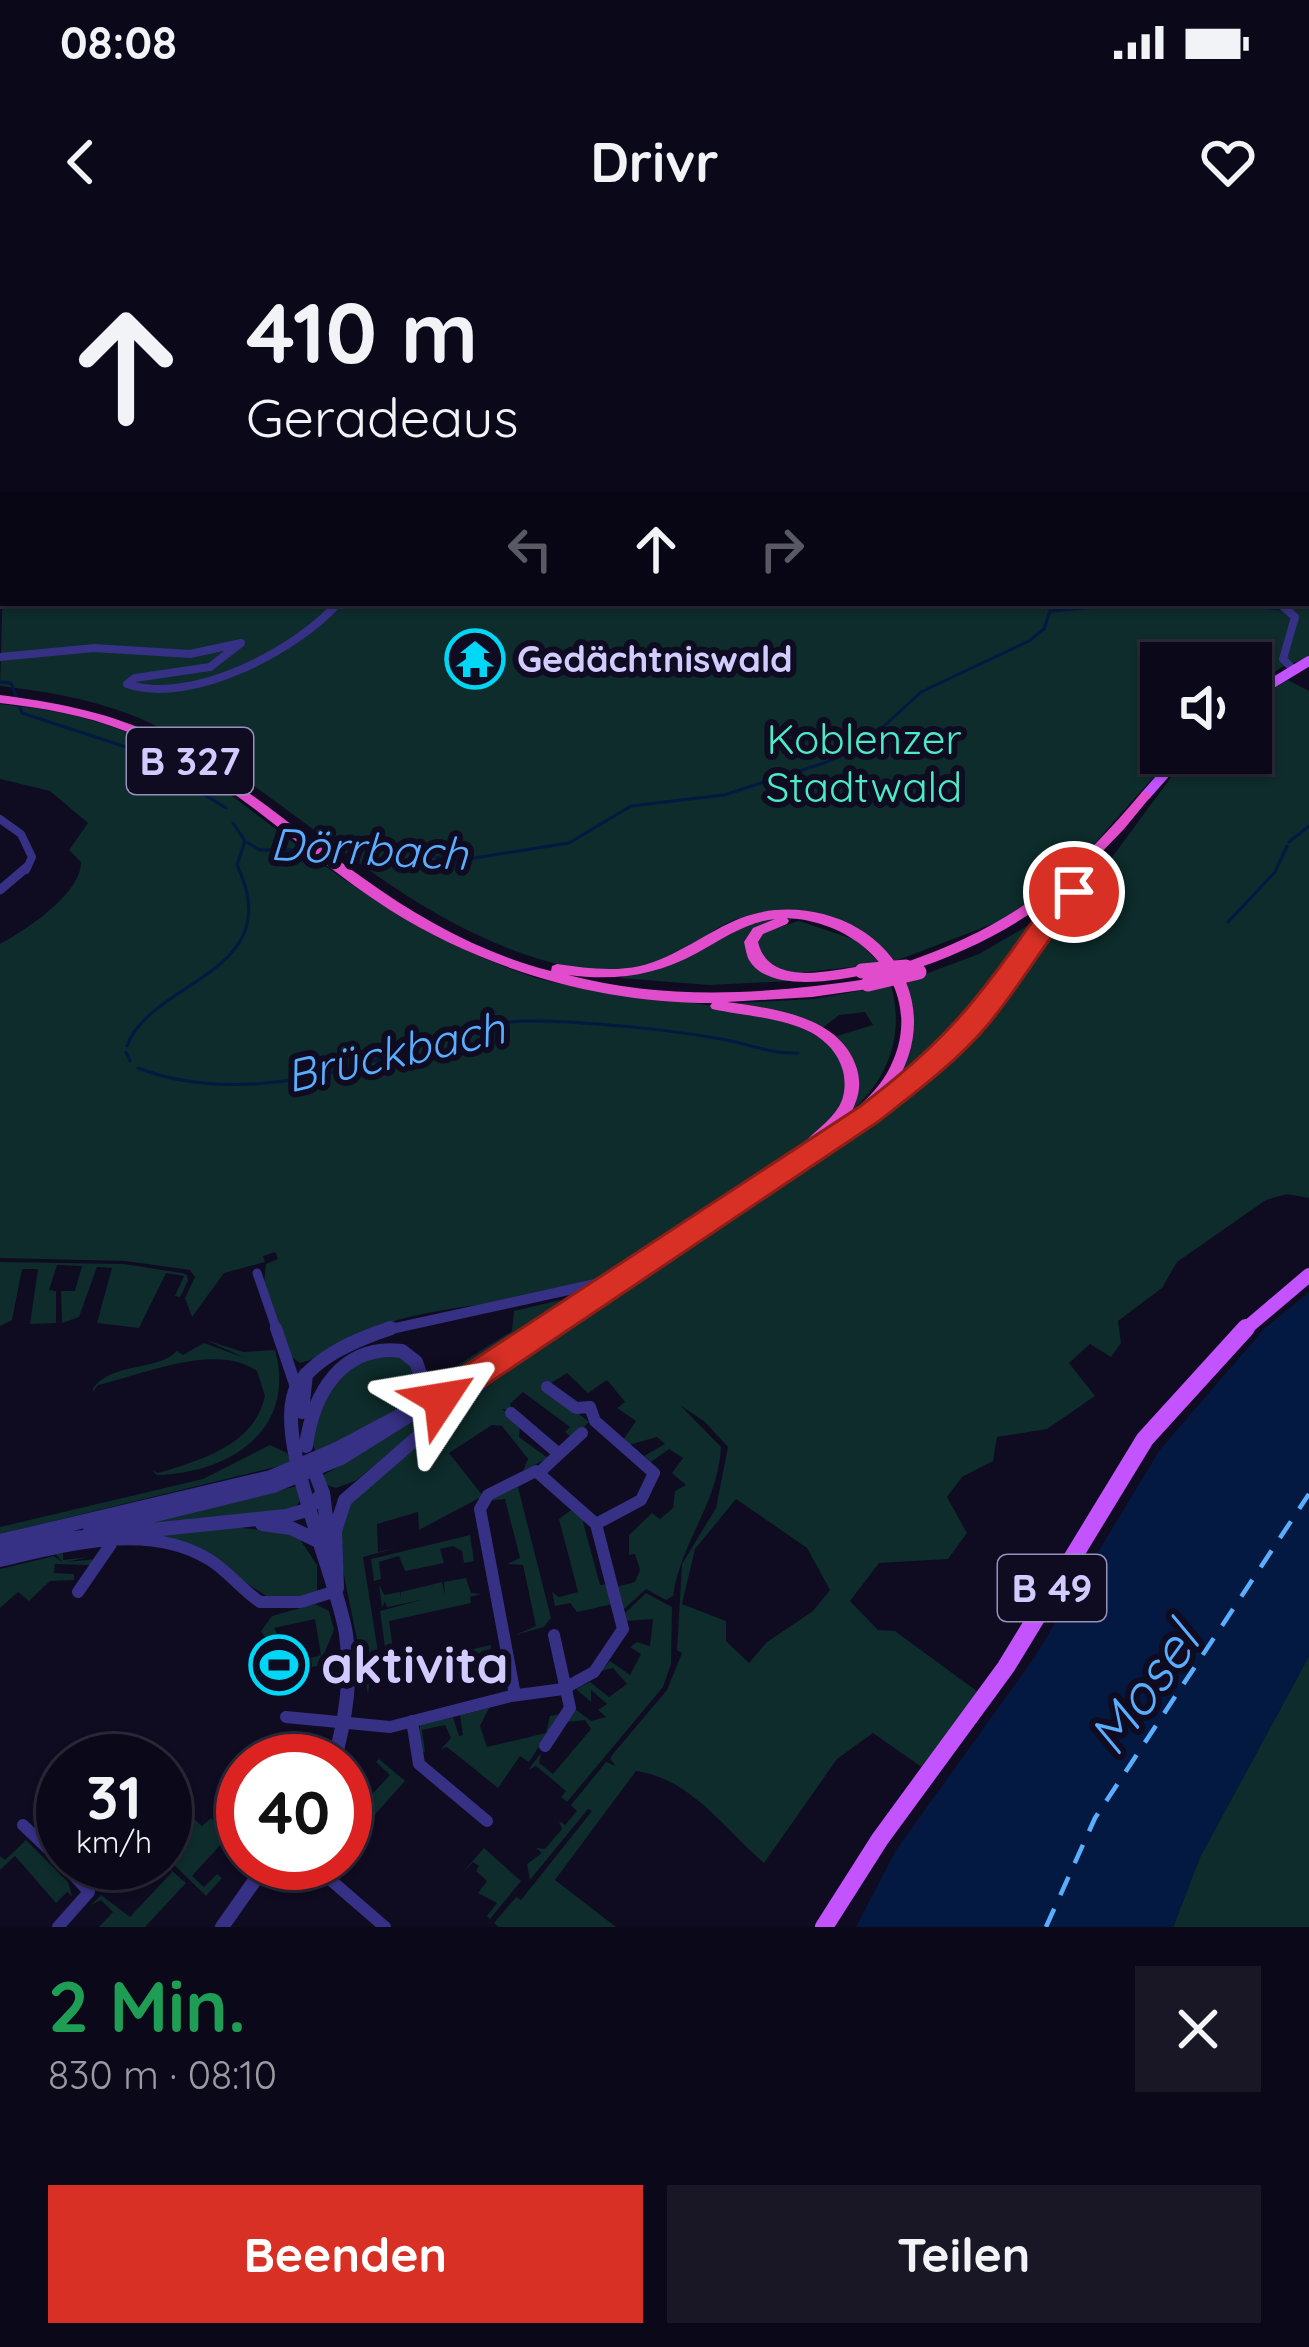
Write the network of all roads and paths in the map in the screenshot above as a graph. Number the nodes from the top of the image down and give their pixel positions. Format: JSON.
{"nodes":[{"id":1,"x":336,"y":606,"type":"edge"},
{"id":2,"x":1283,"y":606,"type":"edge"},
{"id":3,"x":0,"y":657,"type":"edge"},
{"id":4,"x":1309,"y":661,"type":"edge"},
{"id":5,"x":1292,"y":668,"type":"junction"},
{"id":6,"x":1272,"y":682,"type":"edge"},
{"id":7,"x":0,"y":696,"type":"edge"},
{"id":8,"x":1164,"y":774,"type":"edge"},
{"id":9,"x":1146,"y":795,"type":"junction"},
{"id":10,"x":0,"y":819,"type":"edge"},
{"id":11,"x":358,"y":875,"type":"junction"},
{"id":12,"x":1078,"y":884,"type":"junction"},
{"id":13,"x":0,"y":890,"type":"edge"},
{"id":14,"x":548,"y":968,"type":"junction"},
{"id":15,"x":913,"y":968,"type":"junction"},
{"id":16,"x":865,"y":978,"type":"junction"},
{"id":17,"x":661,"y":996,"type":"junction"},
{"id":18,"x":834,"y":1137,"type":"junction"},
{"id":19,"x":813,"y":1142,"type":"junction"},
{"id":20,"x":257,"y":1273,"type":"dead end"},
{"id":21,"x":1309,"y":1275,"type":"edge"},
{"id":22,"x":600,"y":1282,"type":"junction"},
{"id":23,"x":520,"y":1348,"type":"junction"},
{"id":24,"x":283,"y":1351,"type":"junction"},
{"id":25,"x":306,"y":1374,"type":"junction"},
{"id":26,"x":296,"y":1387,"type":"junction"},
{"id":27,"x":548,"y":1387,"type":"dead end"},
{"id":28,"x":511,"y":1413,"type":"dead end"},
{"id":29,"x":399,"y":1418,"type":"junction"},
{"id":30,"x":582,"y":1433,"type":"dead end"},
{"id":31,"x":301,"y":1448,"type":"junction"},
{"id":32,"x":339,"y":1454,"type":"junction"},
{"id":33,"x":560,"y":1454,"type":"junction"},
{"id":34,"x":540,"y":1472,"type":"junction"},
{"id":35,"x":272,"y":1481,"type":"junction"},
{"id":36,"x":353,"y":1490,"type":"junction"},
{"id":37,"x":322,"y":1493,"type":"junction"},
{"id":38,"x":311,"y":1508,"type":"junction"},
{"id":39,"x":229,"y":1522,"type":"junction"},
{"id":40,"x":596,"y":1524,"type":"junction"},
{"id":41,"x":35,"y":1542,"type":"junction"},
{"id":42,"x":320,"y":1542,"type":"junction"},
{"id":43,"x":112,"y":1544,"type":"junction"},
{"id":44,"x":0,"y":1546,"type":"edge"},
{"id":45,"x":0,"y":1562,"type":"edge"},
{"id":46,"x":332,"y":1574,"type":"junction"},
{"id":47,"x":336,"y":1591,"type":"junction"},
{"id":48,"x":78,"y":1592,"type":"dead end"},
{"id":49,"x":554,"y":1635,"type":"dead end"},
{"id":50,"x":566,"y":1688,"type":"junction"},
{"id":51,"x":515,"y":1695,"type":"junction"},
{"id":52,"x":286,"y":1717,"type":"dead end"},
{"id":53,"x":412,"y":1721,"type":"junction"},
{"id":54,"x":347,"y":1725,"type":"junction"},
{"id":55,"x":344,"y":1734,"type":"edge"},
{"id":56,"x":545,"y":1747,"type":"dead end"},
{"id":57,"x":487,"y":1821,"type":"dead end"},
{"id":58,"x":23,"y":1825,"type":"dead end"},
{"id":59,"x":36,"y":1837,"type":"edge"},
{"id":60,"x":87,"y":1890,"type":"edge"},
{"id":61,"x":248,"y":1890,"type":"edge"},
{"id":62,"x":342,"y":1890,"type":"edge"},
{"id":63,"x":58,"y":1927,"type":"edge"},
{"id":64,"x":222,"y":1927,"type":"edge"},
{"id":65,"x":385,"y":1927,"type":"edge"},
{"id":66,"x":824,"y":1927,"type":"edge"}],
"edges":[{"from":1,"to":3,"type":"street"},
{"from":2,"to":5,"type":"street"},
{"from":4,"to":5,"type":"main road"},
{"from":5,"to":6,"type":"main road"},
{"from":7,"to":11,"type":"highway","number":"B 327"},
{"from":8,"to":9,"type":"main road","number":"B 327"},
{"from":9,"to":12,"type":"highway","number":"B 327"},
{"from":9,"to":15,"type":"highway","number":"B 327"},
{"from":10,"to":13,"type":"street"},
{"from":11,"to":14,"type":"highway","number":"B 327"},
{"from":11,"to":17,"type":"highway","number":"B 327"},
{"from":12,"to":15,"type":"highway","number":"B 327"},
{"from":12,"to":18,"type":"highway"},
{"from":14,"to":16,"type":"highway","number":"B 327"},
{"from":14,"to":18,"type":"highway"},
{"from":15,"to":16,"type":"highway","number":"B 327","bridge":true},
{"from":16,"to":17,"type":"highway","number":"B 327"},
{"from":16,"to":19,"type":"highway"},
{"from":17,"to":19,"type":"highway"},
{"from":18,"to":23,"type":"street"},
{"from":19,"to":22,"type":"street"},
{"from":20,"to":24,"type":"street"},
{"from":21,"to":66,"type":"main road","number":"B 49"},
{"from":22,"to":25,"type":"street"},
{"from":22,"to":29,"type":"street"},
{"from":23,"to":32,"type":"street"},
{"from":23,"to":36,"type":"street"},
{"from":24,"to":25,"type":"street"},
{"from":24,"to":26,"type":"street"},
{"from":25,"to":26,"type":"street"},
{"from":25,"to":31,"type":"street"},
{"from":26,"to":31,"type":"street"},
{"from":27,"to":40,"type":"street"},
{"from":28,"to":33,"type":"street"},
{"from":29,"to":31,"type":"street"},
{"from":29,"to":32,"type":"street"},
{"from":30,"to":33,"type":"street"},
{"from":31,"to":37,"type":"street"},
{"from":31,"to":38,"type":"street"},
{"from":32,"to":35,"type":"street","bridge":true},
{"from":33,"to":34,"type":"street"},
{"from":34,"to":40,"type":"street"},
{"from":34,"to":51,"type":"street"},
{"from":35,"to":41,"type":"street"},
{"from":35,"to":44,"type":"street"},
{"from":36,"to":37,"type":"street"},
{"from":36,"to":47,"type":"street"},
{"from":37,"to":38,"type":"street"},
{"from":37,"to":46,"type":"street"},
{"from":38,"to":39,"type":"street"},
{"from":38,"to":42,"type":"street"},
{"from":39,"to":41,"type":"street"},
{"from":39,"to":42,"type":"street"},
{"from":40,"to":50,"type":"street"},
{"from":41,"to":44,"type":"street"},
{"from":42,"to":46,"type":"street"},
{"from":43,"to":45,"type":"street"},
{"from":43,"to":47,"type":"street"},
{"from":43,"to":48,"type":"street"},
{"from":46,"to":47,"type":"street"},
{"from":47,"to":54,"type":"street"},
{"from":49,"to":50,"type":"street"},
{"from":50,"to":51,"type":"street"},
{"from":50,"to":56,"type":"street"},
{"from":51,"to":53,"type":"street"},
{"from":52,"to":54,"type":"street"},
{"from":53,"to":54,"type":"street"},
{"from":53,"to":57,"type":"street"},
{"from":54,"to":55,"type":"street"},
{"from":58,"to":59,"type":"street"},
{"from":60,"to":63,"type":"street"},
{"from":61,"to":64,"type":"street"},
{"from":62,"to":65,"type":"street"}]}
